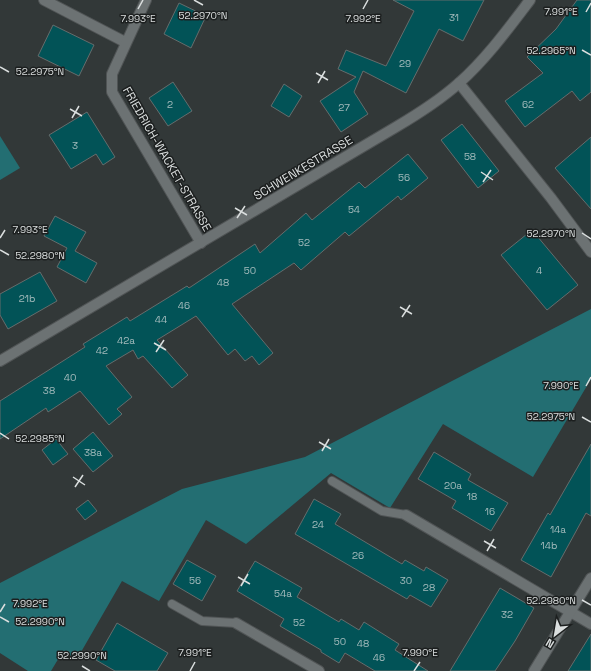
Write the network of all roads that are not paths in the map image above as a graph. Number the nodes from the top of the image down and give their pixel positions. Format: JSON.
{"nodes":[{"id":1,"x":44,"y":0,"type":"edge"},
{"id":2,"x":146,"y":0,"type":"edge"},
{"id":3,"x":530,"y":0,"type":"edge"},
{"id":4,"x":125,"y":42,"type":"junction"},
{"id":5,"x":459,"y":84,"type":"junction"},
{"id":6,"x":201,"y":243,"type":"junction"},
{"id":7,"x":591,"y":252,"type":"edge"},
{"id":8,"x":0,"y":361,"type":"edge"},
{"id":9,"x":332,"y":481,"type":"dead end"},
{"id":10,"x":406,"y":514,"type":"joint"},
{"id":11,"x":591,"y":578,"type":"edge"},
{"id":12,"x":172,"y":604,"type":"dead end"},
{"id":13,"x":571,"y":612,"type":"junction"},
{"id":14,"x":236,"y":623,"type":"joint"},
{"id":15,"x":591,"y":624,"type":"edge"},
{"id":16,"x":319,"y":671,"type":"edge"},
{"id":17,"x":534,"y":671,"type":"edge"}],
"edges":[{"from":1,"to":4,"type":"street"},
{"from":2,"to":4,"type":"street","name":"FRIEDRICH-WACKET-STRASSE"},
{"from":3,"to":5,"type":"street","name":"SCHWENKESTRASSE"},
{"from":4,"to":6,"type":"street","name":"FRIEDRICH-WACKET-STRASSE"},
{"from":5,"to":6,"type":"street","name":"SCHWENKESTRASSE"},
{"from":5,"to":7,"type":"street"},
{"from":6,"to":8,"type":"street","name":"SCHWENKESTRASSE"},
{"from":9,"to":10,"type":"lane"},
{"from":10,"to":13,"type":"street"},
{"from":11,"to":13,"type":"street"},
{"from":12,"to":14,"type":"lane"},
{"from":13,"to":15,"type":"street"},
{"from":13,"to":17,"type":"street"},
{"from":14,"to":16,"type":"street"}]}
